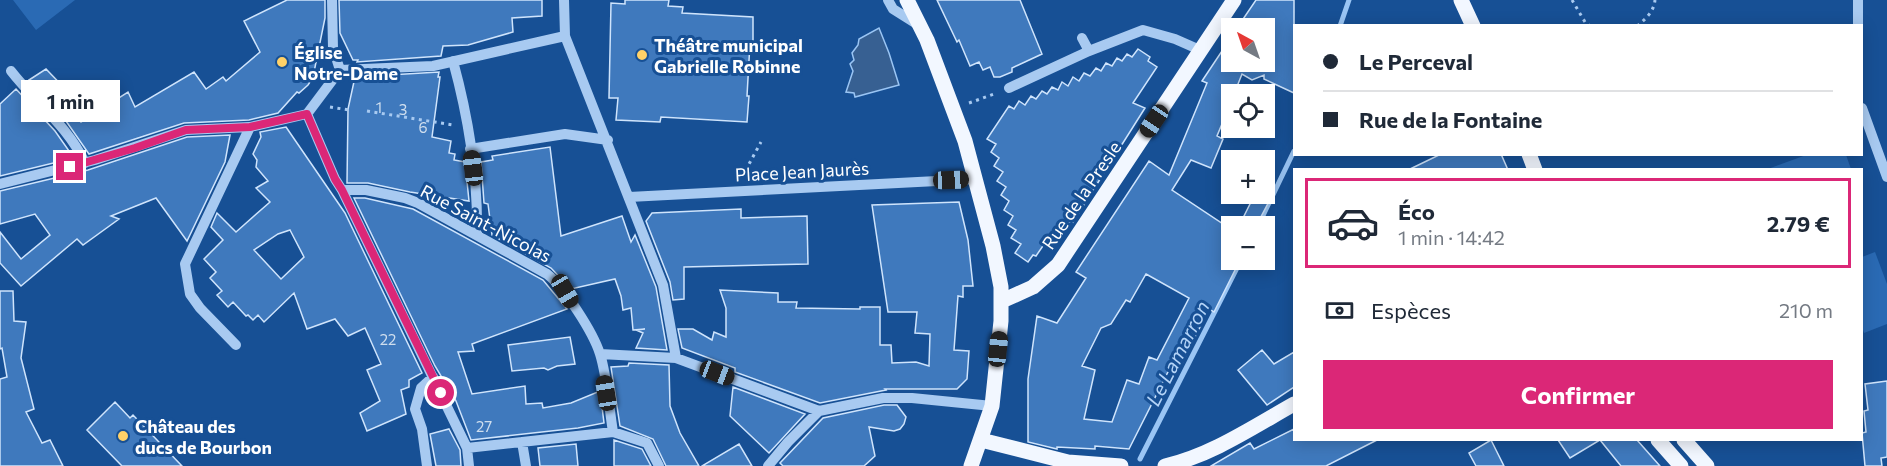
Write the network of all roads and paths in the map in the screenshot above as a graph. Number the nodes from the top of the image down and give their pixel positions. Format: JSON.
{"nodes":[{"id":1,"x":332,"y":0,"type":"edge"},
{"id":2,"x":564,"y":0,"type":"edge"},
{"id":3,"x":888,"y":0,"type":"edge"},
{"id":4,"x":907,"y":0,"type":"edge"},
{"id":5,"x":1234,"y":0,"type":"edge"},
{"id":6,"x":1461,"y":0,"type":"edge"},
{"id":7,"x":1572,"y":0,"type":"edge"},
{"id":8,"x":1655,"y":0,"type":"edge"},
{"id":9,"x":1858,"y":0,"type":"edge"},
{"id":10,"x":1472,"y":24,"type":"edge"},
{"id":11,"x":1588,"y":24,"type":"edge"},
{"id":12,"x":1639,"y":24,"type":"edge"},
{"id":13,"x":1858,"y":24,"type":"edge"},
{"id":14,"x":920,"y":27,"type":"junction"},
{"id":15,"x":565,"y":36,"type":"junction"},
{"id":16,"x":1082,"y":38,"type":"dead end"},
{"id":17,"x":1200,"y":50,"type":"junction"},
{"id":18,"x":1089,"y":51,"type":"junction"},
{"id":19,"x":453,"y":61,"type":"junction"},
{"id":20,"x":340,"y":70,"type":"junction"},
{"id":21,"x":11,"y":71,"type":"dead end"},
{"id":22,"x":1008,"y":88,"type":"joint"},
{"id":23,"x":953,"y":106,"type":"junction"},
{"id":24,"x":367,"y":111,"type":"dead end"},
{"id":25,"x":1863,"y":111,"type":"edge"},
{"id":26,"x":307,"y":114,"type":"junction"},
{"id":27,"x":466,"y":126,"type":"junction"},
{"id":28,"x":250,"y":127,"type":"junction"},
{"id":29,"x":608,"y":140,"type":"junction"},
{"id":30,"x":761,"y":142,"type":"dead end"},
{"id":31,"x":470,"y":149,"type":"junction"},
{"id":32,"x":85,"y":163,"type":"junction"},
{"id":33,"x":1887,"y":177,"type":"edge"},
{"id":34,"x":976,"y":179,"type":"junction"},
{"id":35,"x":0,"y":184,"type":"edge"},
{"id":36,"x":342,"y":190,"type":"junction"},
{"id":37,"x":734,"y":192,"type":"junction"},
{"id":38,"x":630,"y":197,"type":"junction"},
{"id":39,"x":477,"y":234,"type":"junction"},
{"id":40,"x":1002,"y":301,"type":"junction"},
{"id":41,"x":236,"y":345,"type":"dead end"},
{"id":42,"x":600,"y":354,"type":"junction"},
{"id":43,"x":676,"y":358,"type":"junction"},
{"id":44,"x":433,"y":377,"type":"junction"},
{"id":45,"x":1293,"y":405,"type":"edge"},
{"id":46,"x":992,"y":406,"type":"junction"},
{"id":47,"x":819,"y":411,"type":"junction"},
{"id":48,"x":612,"y":432,"type":"junction"},
{"id":49,"x":981,"y":440,"type":"junction"},
{"id":50,"x":1659,"y":441,"type":"edge"},
{"id":51,"x":1685,"y":441,"type":"edge"},
{"id":52,"x":522,"y":442,"type":"junction"},
{"id":53,"x":467,"y":447,"type":"junction"},
{"id":54,"x":427,"y":466,"type":"edge"},
{"id":55,"x":469,"y":466,"type":"edge"},
{"id":56,"x":526,"y":466,"type":"edge"},
{"id":57,"x":659,"y":466,"type":"edge"},
{"id":58,"x":768,"y":466,"type":"edge"},
{"id":59,"x":971,"y":466,"type":"edge"},
{"id":60,"x":1121,"y":466,"type":"edge"},
{"id":61,"x":1165,"y":466,"type":"edge"},
{"id":62,"x":1681,"y":466,"type":"edge"},
{"id":63,"x":1707,"y":466,"type":"edge"}],
"edges":[{"from":1,"to":20,"type":"street"},
{"from":2,"to":15,"type":"street"},
{"from":3,"to":14,"type":"street"},
{"from":4,"to":14,"type":"main road"},
{"from":5,"to":17,"type":"main road","name":"Rue de la Presle"},
{"from":6,"to":10,"type":"main road"},
{"from":7,"to":11,"type":"path"},
{"from":8,"to":12,"type":"path"},
{"from":9,"to":13,"type":"street"},
{"from":14,"to":23,"type":"main road"},
{"from":15,"to":19,"type":"street"},
{"from":15,"to":29,"type":"street"},
{"from":16,"to":18,"type":"street"},
{"from":17,"to":18,"type":"street"},
{"from":17,"to":40,"type":"main road","name":"Rue de la Presle"},
{"from":18,"to":22,"type":"street"},
{"from":19,"to":20,"type":"street"},
{"from":19,"to":27,"type":"street"},
{"from":20,"to":26,"type":"street"},
{"from":21,"to":32,"type":"street"},
{"from":22,"to":23,"type":"path"},
{"from":23,"to":34,"type":"main road"},
{"from":24,"to":27,"type":"path"},
{"from":25,"to":33,"type":"street"},
{"from":26,"to":28,"type":"street"},
{"from":26,"to":36,"type":"street"},
{"from":27,"to":31,"type":"street"},
{"from":28,"to":32,"type":"street"},
{"from":28,"to":41,"type":"street"},
{"from":29,"to":31,"type":"street"},
{"from":29,"to":38,"type":"street"},
{"from":30,"to":37,"type":"path"},
{"from":31,"to":39,"type":"street"},
{"from":32,"to":35,"type":"street"},
{"from":34,"to":37,"type":"street","name":"Place Jean Jaurès"},
{"from":34,"to":40,"type":"main road"},
{"from":36,"to":39,"type":"street","name":"Rue Saint-Nicolas"},
{"from":36,"to":44,"type":"street"},
{"from":37,"to":38,"type":"street","name":"Place Jean Jaurès"},
{"from":38,"to":43,"type":"street"},
{"from":39,"to":42,"type":"street","name":"Rue Saint-Nicolas"},
{"from":40,"to":46,"type":"main road"},
{"from":42,"to":43,"type":"street"},
{"from":42,"to":48,"type":"street","name":"Rue Saint-Nicolas"},
{"from":43,"to":47,"type":"street"},
{"from":44,"to":53,"type":"street"},
{"from":44,"to":54,"type":"street"},
{"from":45,"to":61,"type":"main road"},
{"from":46,"to":47,"type":"street"},
{"from":46,"to":49,"type":"main road"},
{"from":47,"to":58,"type":"street"},
{"from":48,"to":52,"type":"street"},
{"from":48,"to":57,"type":"street"},
{"from":49,"to":59,"type":"main road"},
{"from":49,"to":60,"type":"main road"},
{"from":50,"to":62,"type":"main road"},
{"from":51,"to":63,"type":"main road"},
{"from":52,"to":53,"type":"street"},
{"from":52,"to":56,"type":"street"},
{"from":53,"to":55,"type":"street"}]}
